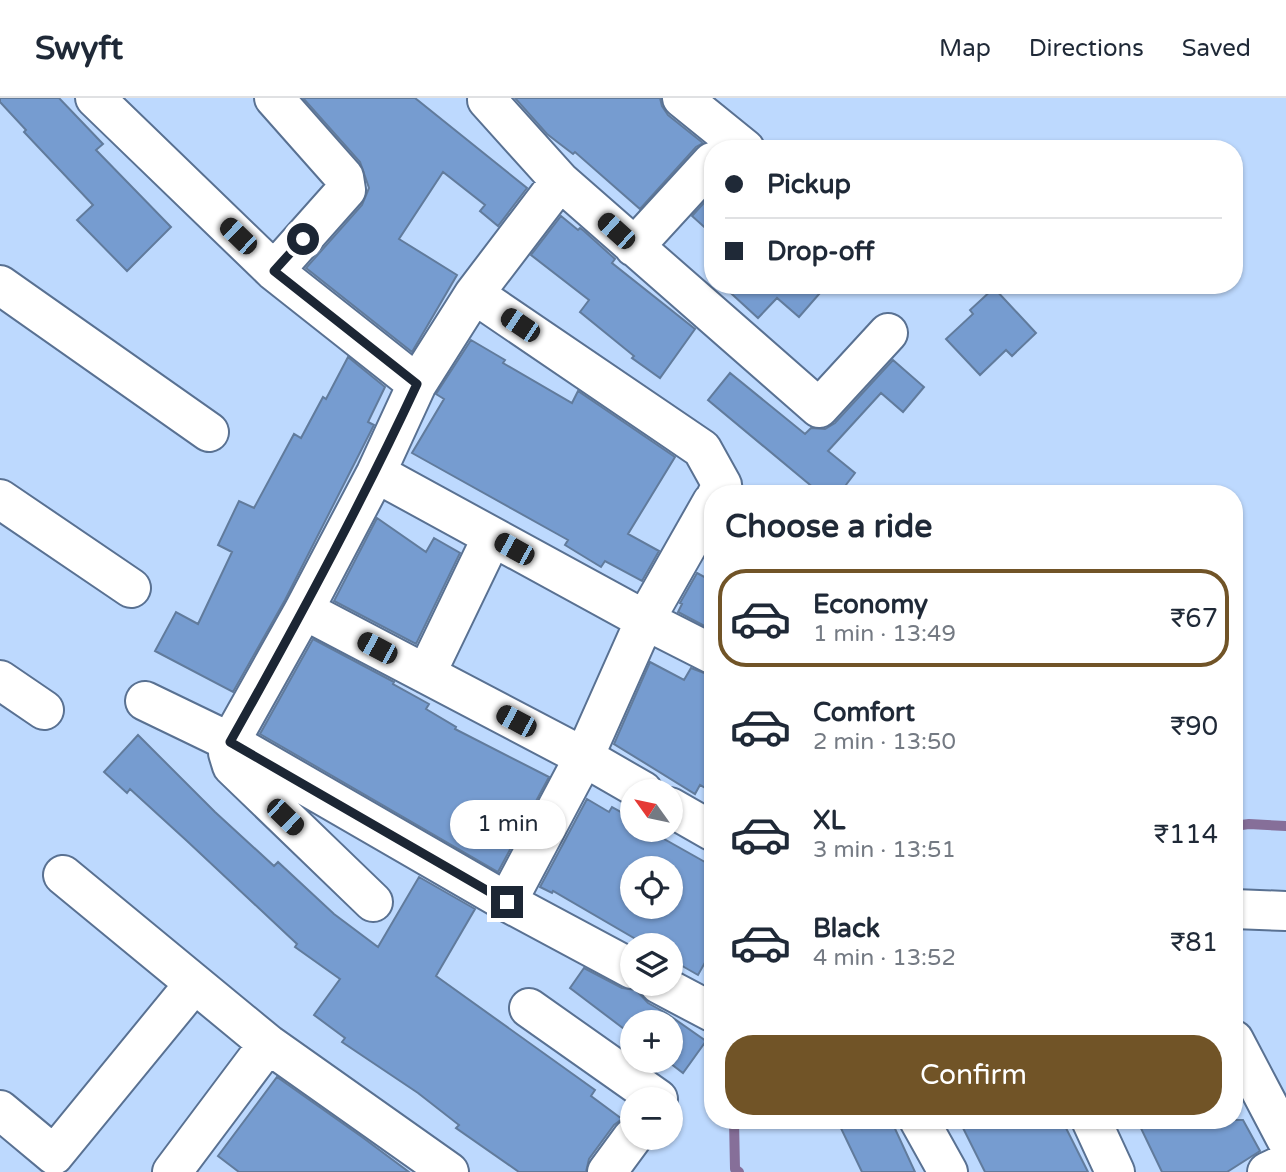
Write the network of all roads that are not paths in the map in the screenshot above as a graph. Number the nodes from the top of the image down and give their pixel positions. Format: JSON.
{"nodes":[{"id":1,"x":274,"y":98,"type":"edge"},
{"id":2,"x":489,"y":98,"type":"edge"},
{"id":3,"x":682,"y":98,"type":"edge"},
{"id":4,"x":111,"y":103,"type":"edge"},
{"id":5,"x":721,"y":140,"type":"edge"},
{"id":6,"x":704,"y":175,"type":"edge"},
{"id":7,"x":560,"y":181,"type":"junction"},
{"id":8,"x":634,"y":247,"type":"junction"},
{"id":9,"x":274,"y":271,"type":"junction"},
{"id":10,"x":0,"y":285,"type":"edge"},
{"id":11,"x":474,"y":294,"type":"junction"},
{"id":12,"x":888,"y":333,"type":"dead end"},
{"id":13,"x":417,"y":384,"type":"junction"},
{"id":14,"x":209,"y":432,"type":"dead end"},
{"id":15,"x":376,"y":473,"type":"junction"},
{"id":16,"x":722,"y":485,"type":"edge"},
{"id":17,"x":0,"y":499,"type":"edge"},
{"id":18,"x":704,"y":516,"type":"edge"},
{"id":19,"x":492,"y":537,"type":"junction"},
{"id":20,"x":131,"y":588,"type":"dead end"},
{"id":21,"x":304,"y":610,"type":"junction"},
{"id":22,"x":645,"y":620,"type":"junction"},
{"id":23,"x":704,"y":650,"type":"edge"},
{"id":24,"x":426,"y":674,"type":"junction"},
{"id":25,"x":0,"y":680,"type":"edge"},
{"id":26,"x":145,"y":701,"type":"dead end"},
{"id":27,"x":44,"y":710,"type":"dead end"},
{"id":28,"x":230,"y":742,"type":"junction"},
{"id":29,"x":584,"y":757,"type":"junction"},
{"id":30,"x":622,"y":779,"type":"edge"},
{"id":31,"x":683,"y":814,"type":"edge"},
{"id":32,"x":704,"y":826,"type":"edge"},
{"id":33,"x":63,"y":875,"type":"dead end"},
{"id":34,"x":373,"y":902,"type":"dead end"},
{"id":35,"x":507,"y":902,"type":"junction"},
{"id":36,"x":1243,"y":909,"type":"edge"},
{"id":37,"x":1286,"y":911,"type":"edge"},
{"id":38,"x":620,"y":963,"type":"edge"},
{"id":39,"x":194,"y":984,"type":"junction"},
{"id":40,"x":682,"y":996,"type":"edge"},
{"id":41,"x":529,"y":1008,"type":"dead end"},
{"id":42,"x":704,"y":1008,"type":"edge"},
{"id":43,"x":268,"y":1044,"type":"junction"},
{"id":44,"x":1243,"y":1057,"type":"edge"},
{"id":45,"x":642,"y":1087,"type":"edge"},
{"id":46,"x":0,"y":1110,"type":"edge"},
{"id":47,"x":924,"y":1129,"type":"edge"},
{"id":48,"x":1095,"y":1129,"type":"edge"},
{"id":49,"x":1286,"y":1139,"type":"edge"},
{"id":50,"x":623,"y":1150,"type":"edge"},
{"id":51,"x":1286,"y":1163,"type":"edge"},
{"id":52,"x":172,"y":1172,"type":"edge"},
{"id":53,"x":449,"y":1172,"type":"edge"},
{"id":54,"x":607,"y":1172,"type":"edge"},
{"id":55,"x":948,"y":1172,"type":"edge"},
{"id":56,"x":1115,"y":1172,"type":"edge"},
{"id":57,"x":1267,"y":1172,"type":"edge"}],
"edges":[{"from":1,"to":9,"type":"street"},
{"from":2,"to":7,"type":"street"},
{"from":3,"to":5,"type":"street"},
{"from":4,"to":9,"type":"street"},
{"from":6,"to":8,"type":"street"},
{"from":7,"to":8,"type":"street"},
{"from":7,"to":11,"type":"street"},
{"from":8,"to":12,"type":"street"},
{"from":9,"to":13,"type":"street"},
{"from":10,"to":14,"type":"street"},
{"from":11,"to":13,"type":"street"},
{"from":11,"to":16,"type":"street"},
{"from":13,"to":15,"type":"street"},
{"from":15,"to":19,"type":"street"},
{"from":15,"to":21,"type":"street"},
{"from":17,"to":20,"type":"street"},
{"from":18,"to":22,"type":"street"},
{"from":19,"to":22,"type":"street"},
{"from":19,"to":24,"type":"street"},
{"from":21,"to":24,"type":"street"},
{"from":21,"to":28,"type":"street"},
{"from":22,"to":23,"type":"street"},
{"from":22,"to":29,"type":"street"},
{"from":24,"to":29,"type":"street"},
{"from":25,"to":27,"type":"street"},
{"from":26,"to":28,"type":"street"},
{"from":28,"to":34,"type":"street"},
{"from":28,"to":35,"type":"street"},
{"from":29,"to":30,"type":"street"},
{"from":29,"to":35,"type":"street"},
{"from":31,"to":32,"type":"street"},
{"from":33,"to":39,"type":"street"},
{"from":35,"to":38,"type":"street"},
{"from":36,"to":37,"type":"street"},
{"from":39,"to":43,"type":"street"},
{"from":39,"to":46,"type":"street"},
{"from":40,"to":42,"type":"street"},
{"from":41,"to":45,"type":"street"},
{"from":43,"to":52,"type":"street"},
{"from":43,"to":53,"type":"street"},
{"from":44,"to":49,"type":"street"},
{"from":47,"to":55,"type":"street"},
{"from":48,"to":56,"type":"street"},
{"from":50,"to":54,"type":"street"},
{"from":51,"to":57,"type":"street"}]}
